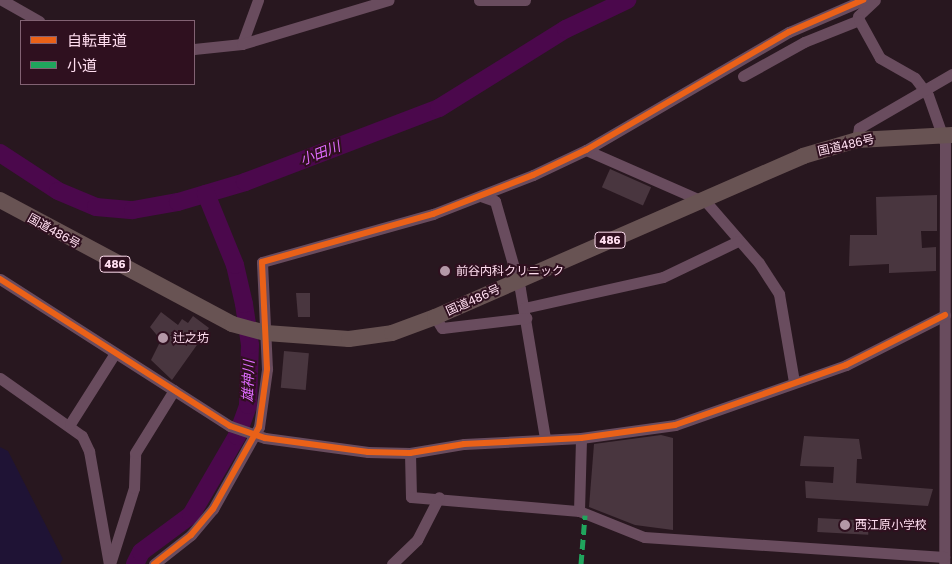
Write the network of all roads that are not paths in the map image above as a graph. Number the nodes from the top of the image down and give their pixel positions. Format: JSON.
{"nodes":[{"id":1,"x":2,"y":0,"type":"edge"},
{"id":2,"x":258,"y":0,"type":"edge"},
{"id":3,"x":479,"y":0,"type":"edge"},
{"id":4,"x":525,"y":0,"type":"edge"},
{"id":5,"x":863,"y":0,"type":"edge"},
{"id":6,"x":875,"y":0,"type":"edge"},
{"id":7,"x":381,"y":1,"type":"edge"},
{"id":8,"x":829,"y":13,"type":"junction"},
{"id":9,"x":859,"y":18,"type":"junction"},
{"id":10,"x":37,"y":20,"type":"edge"},
{"id":11,"x":242,"y":44,"type":"junction"},
{"id":12,"x":195,"y":49,"type":"edge"},
{"id":13,"x":740,"y":58,"type":"junction"},
{"id":14,"x":772,"y":60,"type":"junction"},
{"id":15,"x":952,"y":74,"type":"edge"},
{"id":16,"x":742,"y":76,"type":"dead end"},
{"id":17,"x":925,"y":90,"type":"junction"},
{"id":18,"x":947,"y":134,"type":"edge"},
{"id":19,"x":857,"y":140,"type":"junction"},
{"id":20,"x":586,"y":150,"type":"junction"},
{"id":21,"x":481,"y":196,"type":"junction"},
{"id":22,"x":0,"y":200,"type":"edge"},
{"id":23,"x":701,"y":200,"type":"junction"},
{"id":24,"x":738,"y":241,"type":"junction"},
{"id":25,"x":0,"y":280,"type":"edge"},
{"id":26,"x":517,"y":281,"type":"junction"},
{"id":27,"x":947,"y":309,"type":"edge"},
{"id":28,"x":525,"y":313,"type":"junction"},
{"id":29,"x":435,"y":317,"type":"junction"},
{"id":30,"x":264,"y":333,"type":"junction"},
{"id":31,"x":115,"y":353,"type":"junction"},
{"id":32,"x":0,"y":378,"type":"edge"},
{"id":33,"x":794,"y":382,"type":"junction"},
{"id":34,"x":174,"y":390,"type":"junction"},
{"id":35,"x":70,"y":424,"type":"junction"},
{"id":36,"x":253,"y":434,"type":"junction"},
{"id":37,"x":545,"y":438,"type":"junction"},
{"id":38,"x":582,"y":438,"type":"junction"},
{"id":39,"x":410,"y":453,"type":"junction"},
{"id":40,"x":439,"y":497,"type":"junction"},
{"id":41,"x":579,"y":511,"type":"junction"},
{"id":42,"x":944,"y":560,"type":"edge"},
{"id":43,"x":109,"y":564,"type":"edge"},
{"id":44,"x":154,"y":564,"type":"edge"},
{"id":45,"x":392,"y":564,"type":"edge"}],
"edges":[{"from":1,"to":10,"type":"street"},
{"from":2,"to":11,"type":"street"},
{"from":3,"to":4,"type":"street"},
{"from":5,"to":8,"type":"street"},
{"from":6,"to":9,"type":"street"},
{"from":7,"to":11,"type":"street"},
{"from":8,"to":9,"type":"street"},
{"from":8,"to":13,"type":"street"},
{"from":9,"to":14,"type":"street"},
{"from":9,"to":17,"type":"street"},
{"from":11,"to":12,"type":"street"},
{"from":13,"to":14,"type":"street"},
{"from":13,"to":20,"type":"street"},
{"from":14,"to":16,"type":"street"},
{"from":15,"to":17,"type":"street"},
{"from":17,"to":18,"type":"street"},
{"from":17,"to":19,"type":"street"},
{"from":18,"to":19,"type":"highway","name":"国道486号","number":"486"},
{"from":18,"to":27,"type":"street"},
{"from":19,"to":23,"type":"highway","name":"国道486号","number":"486"},
{"from":20,"to":21,"type":"street"},
{"from":20,"to":23,"type":"street"},
{"from":21,"to":26,"type":"street"},
{"from":21,"to":30,"type":"street"},
{"from":22,"to":30,"type":"highway","name":"国道486号","number":"486"},
{"from":23,"to":24,"type":"street"},
{"from":23,"to":26,"type":"highway","name":"国道486号","number":"486"},
{"from":24,"to":28,"type":"street"},
{"from":24,"to":33,"type":"street"},
{"from":25,"to":31,"type":"street"},
{"from":26,"to":28,"type":"street"},
{"from":26,"to":29,"type":"highway","name":"国道486号","number":"486"},
{"from":27,"to":33,"type":"street"},
{"from":27,"to":42,"type":"street"},
{"from":28,"to":29,"type":"street"},
{"from":28,"to":37,"type":"street"},
{"from":29,"to":30,"type":"highway","name":"国道486号","number":"486"},
{"from":30,"to":36,"type":"street"},
{"from":31,"to":34,"type":"street"},
{"from":31,"to":35,"type":"street"},
{"from":32,"to":35,"type":"street"},
{"from":33,"to":38,"type":"street"},
{"from":34,"to":36,"type":"street"},
{"from":34,"to":43,"type":"street"},
{"from":35,"to":43,"type":"street"},
{"from":36,"to":39,"type":"street"},
{"from":36,"to":44,"type":"street"},
{"from":37,"to":38,"type":"street"},
{"from":37,"to":39,"type":"street"},
{"from":38,"to":41,"type":"street"},
{"from":39,"to":40,"type":"street"},
{"from":40,"to":41,"type":"street"},
{"from":40,"to":45,"type":"street"},
{"from":41,"to":42,"type":"street"}]}
